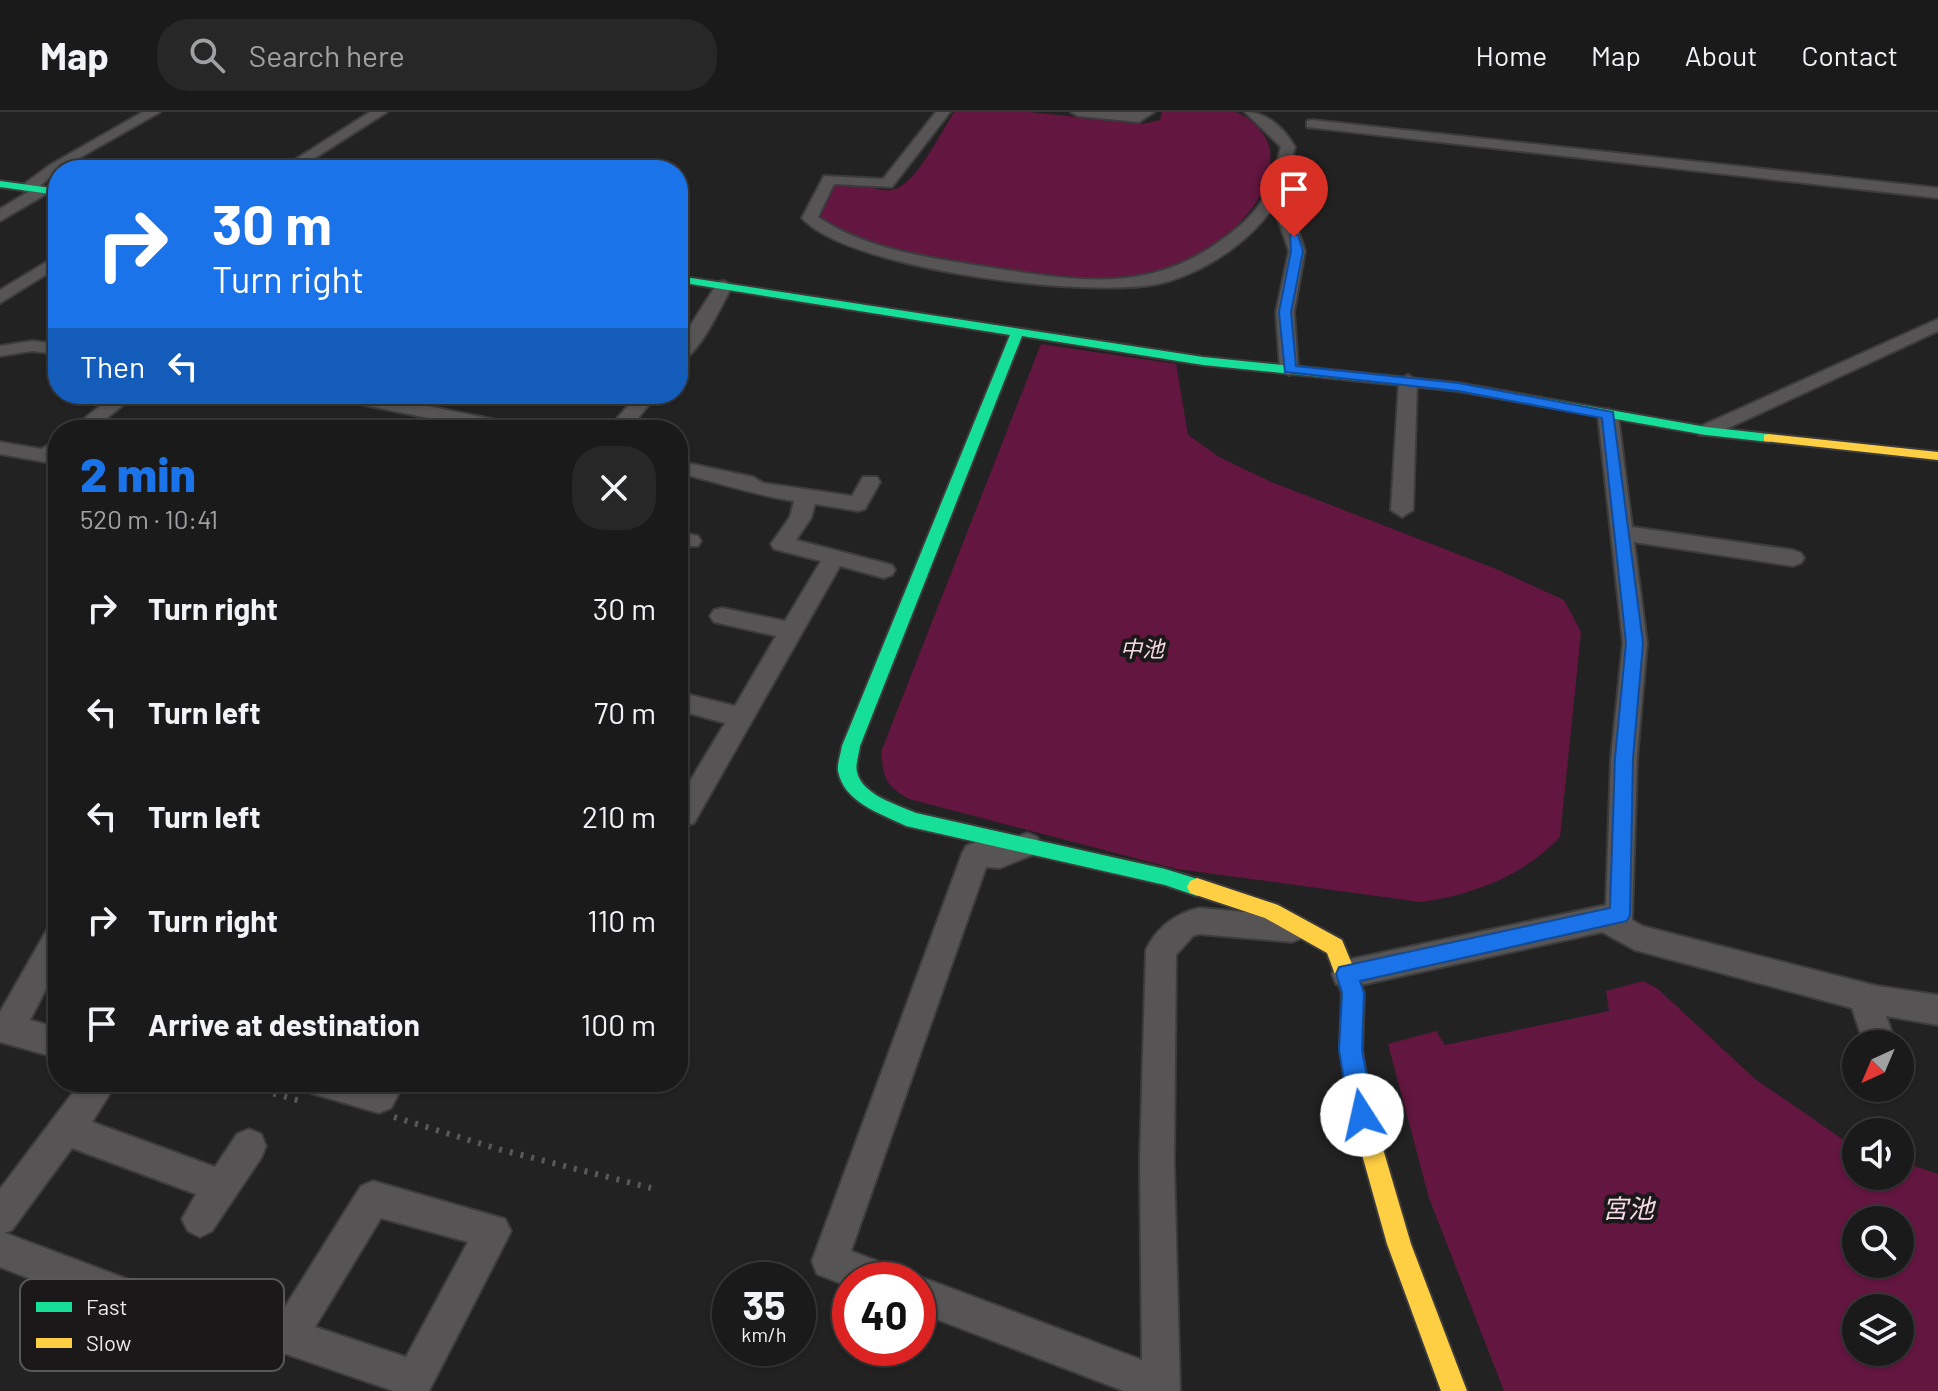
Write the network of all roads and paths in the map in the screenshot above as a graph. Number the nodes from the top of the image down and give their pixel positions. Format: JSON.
{"nodes":[{"id":1,"x":153,"y":112,"type":"edge"},
{"id":2,"x":380,"y":112,"type":"edge"},
{"id":3,"x":943,"y":112,"type":"edge"},
{"id":4,"x":1078,"y":112,"type":"edge"},
{"id":5,"x":1147,"y":112,"type":"edge"},
{"id":6,"x":1252,"y":112,"type":"edge"},
{"id":7,"x":1314,"y":118,"type":"edge"},
{"id":8,"x":69,"y":160,"type":"edge"},
{"id":9,"x":302,"y":160,"type":"edge"},
{"id":10,"x":0,"y":184,"type":"edge"},
{"id":11,"x":43,"y":190,"type":"edge"},
{"id":12,"x":1938,"y":193,"type":"edge"},
{"id":13,"x":0,"y":216,"type":"edge"},
{"id":14,"x":48,"y":267,"type":"edge"},
{"id":15,"x":5,"y":271,"type":"dead end"},
{"id":16,"x":34,"y":277,"type":"junction"},
{"id":17,"x":688,"y":281,"type":"edge"},
{"id":18,"x":724,"y":286,"type":"junction"},
{"id":19,"x":0,"y":298,"type":"edge"},
{"id":20,"x":1938,"y":324,"type":"edge"},
{"id":21,"x":1018,"y":331,"type":"junction"},
{"id":22,"x":48,"y":336,"type":"edge"},
{"id":23,"x":688,"y":343,"type":"edge"},
{"id":24,"x":32,"y":346,"type":"junction"},
{"id":25,"x":48,"y":348,"type":"edge"},
{"id":26,"x":0,"y":351,"type":"edge"},
{"id":27,"x":1289,"y":369,"type":"junction"},
{"id":28,"x":1408,"y":381,"type":"junction"},
{"id":29,"x":114,"y":404,"type":"edge"},
{"id":30,"x":389,"y":404,"type":"edge"},
{"id":31,"x":639,"y":404,"type":"edge"},
{"id":32,"x":1608,"y":415,"type":"junction"},
{"id":33,"x":93,"y":420,"type":"edge"},
{"id":34,"x":467,"y":420,"type":"edge"},
{"id":35,"x":626,"y":420,"type":"edge"},
{"id":36,"x":1408,"y":428,"type":"junction"},
{"id":37,"x":1430,"y":431,"type":"dead end"},
{"id":38,"x":1706,"y":431,"type":"junction"},
{"id":39,"x":0,"y":448,"type":"edge"},
{"id":40,"x":48,"y":454,"type":"edge"},
{"id":41,"x":1938,"y":456,"type":"edge"},
{"id":42,"x":688,"y":469,"type":"edge"},
{"id":43,"x":1404,"y":478,"type":"junction"},
{"id":44,"x":870,"y":482,"type":"dead end"},
{"id":45,"x":1426,"y":482,"type":"dead end"},
{"id":46,"x":806,"y":498,"type":"junction"},
{"id":47,"x":1402,"y":510,"type":"dead end"},
{"id":48,"x":1624,"y":533,"type":"junction"},
{"id":49,"x":834,"y":558,"type":"junction"},
{"id":50,"x":1793,"y":558,"type":"dead end"},
{"id":51,"x":884,"y":570,"type":"dead end"},
{"id":52,"x":722,"y":616,"type":"dead end"},
{"id":53,"x":791,"y":631,"type":"junction"},
{"id":54,"x":688,"y":704,"type":"edge"},
{"id":55,"x":741,"y":717,"type":"junction"},
{"id":56,"x":688,"y":808,"type":"edge"},
{"id":57,"x":913,"y":820,"type":"junction"},
{"id":58,"x":1027,"y":845,"type":"junction"},
{"id":59,"x":976,"y":854,"type":"junction"},
{"id":60,"x":1605,"y":918,"type":"junction"},
{"id":61,"x":1308,"y":931,"type":"junction"},
{"id":62,"x":48,"y":954,"type":"edge"},
{"id":63,"x":1347,"y":974,"type":"junction"},
{"id":64,"x":1864,"y":996,"type":"junction"},
{"id":65,"x":1938,"y":1010,"type":"edge"},
{"id":66,"x":4,"y":1029,"type":"edge"},
{"id":67,"x":1875,"y":1030,"type":"edge"},
{"id":68,"x":48,"y":1040,"type":"edge"},
{"id":69,"x":94,"y":1092,"type":"edge"},
{"id":70,"x":385,"y":1092,"type":"edge"},
{"id":71,"x":66,"y":1129,"type":"junction"},
{"id":72,"x":249,"y":1146,"type":"dead end"},
{"id":73,"x":222,"y":1187,"type":"junction"},
{"id":74,"x":651,"y":1188,"type":"dead end"},
{"id":75,"x":0,"y":1218,"type":"edge"},
{"id":76,"x":200,"y":1219,"type":"dead end"},
{"id":77,"x":0,"y":1249,"type":"edge"},
{"id":78,"x":833,"y":1262,"type":"edge"},
{"id":79,"x":78,"y":1279,"type":"edge"},
{"id":80,"x":936,"y":1301,"type":"edge"},
{"id":81,"x":284,"y":1336,"type":"edge"},
{"id":82,"x":288,"y":1337,"type":"junction"},
{"id":83,"x":1161,"y":1388,"type":"edge"},
{"id":84,"x":1454,"y":1391,"type":"edge"}],
"edges":[{"from":1,"to":8,"type":"street"},
{"from":2,"to":9,"type":"street"},
{"from":3,"to":6,"type":"street"},
{"from":4,"to":5,"type":"street"},
{"from":7,"to":12,"type":"street"},
{"from":7,"to":27,"type":"street"},
{"from":10,"to":11,"type":"street"},
{"from":11,"to":13,"type":"street"},
{"from":14,"to":16,"type":"street"},
{"from":15,"to":16,"type":"street"},
{"from":16,"to":19,"type":"street"},
{"from":17,"to":18,"type":"street"},
{"from":18,"to":21,"type":"street"},
{"from":18,"to":23,"type":"street"},
{"from":20,"to":38,"type":"street"},
{"from":21,"to":27,"type":"street"},
{"from":21,"to":57,"type":"street"},
{"from":22,"to":24,"type":"street"},
{"from":24,"to":25,"type":"street"},
{"from":24,"to":26,"type":"street"},
{"from":27,"to":28,"type":"street"},
{"from":28,"to":32,"type":"street"},
{"from":28,"to":36,"type":"street"},
{"from":29,"to":33,"type":"street"},
{"from":30,"to":34,"type":"street"},
{"from":31,"to":35,"type":"street"},
{"from":32,"to":38,"type":"street"},
{"from":32,"to":48,"type":"street"},
{"from":36,"to":37,"type":"street"},
{"from":36,"to":43,"type":"street"},
{"from":38,"to":41,"type":"street"},
{"from":39,"to":40,"type":"street"},
{"from":42,"to":46,"type":"street"},
{"from":43,"to":45,"type":"street"},
{"from":43,"to":47,"type":"street"},
{"from":44,"to":46,"type":"street"},
{"from":46,"to":49,"type":"street"},
{"from":48,"to":50,"type":"street"},
{"from":48,"to":60,"type":"street"},
{"from":49,"to":51,"type":"street"},
{"from":49,"to":53,"type":"street"},
{"from":52,"to":53,"type":"street"},
{"from":53,"to":55,"type":"street"},
{"from":54,"to":55,"type":"street"},
{"from":55,"to":56,"type":"street"},
{"from":57,"to":58,"type":"street"},
{"from":57,"to":59,"type":"street"},
{"from":58,"to":59,"type":"street"},
{"from":58,"to":61,"type":"street"},
{"from":59,"to":78,"type":"street"},
{"from":60,"to":63,"type":"street"},
{"from":60,"to":64,"type":"street"},
{"from":61,"to":63,"type":"street"},
{"from":61,"to":83,"type":"street"},
{"from":62,"to":66,"type":"street"},
{"from":63,"to":84,"type":"street"},
{"from":64,"to":65,"type":"street"},
{"from":64,"to":67,"type":"street"},
{"from":66,"to":68,"type":"street"},
{"from":69,"to":71,"type":"street"},
{"from":70,"to":74,"type":"path"},
{"from":71,"to":73,"type":"street"},
{"from":71,"to":75,"type":"street"},
{"from":72,"to":73,"type":"street"},
{"from":73,"to":76,"type":"street"},
{"from":77,"to":79,"type":"street"},
{"from":80,"to":83,"type":"street"},
{"from":81,"to":82,"type":"street"},
{"from":82,"to":82,"type":"street"}]}
